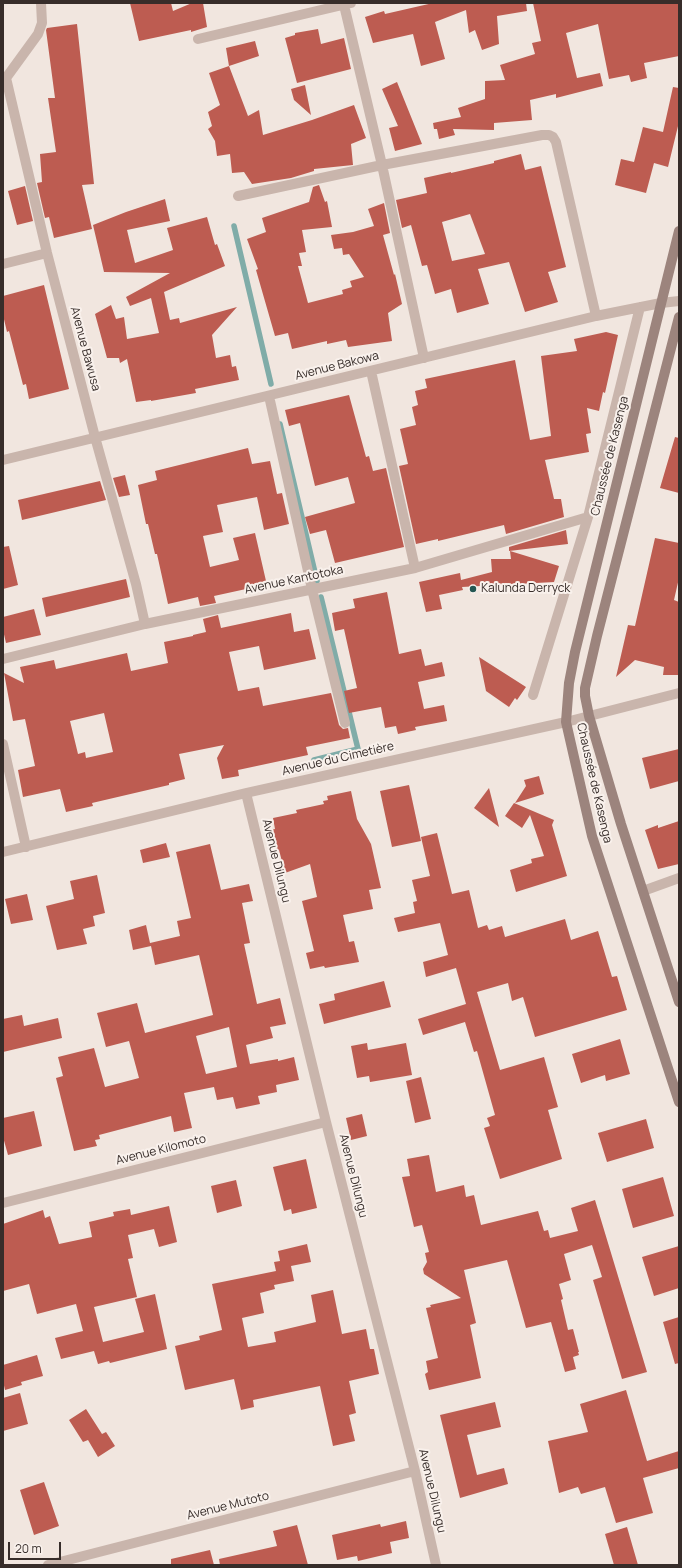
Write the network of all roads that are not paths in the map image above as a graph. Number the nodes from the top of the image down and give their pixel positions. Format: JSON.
{"nodes":[{"id":1,"x":41,"y":3,"type":"edge"},
{"id":2,"x":348,"y":4,"type":"edge"},
{"id":3,"x":198,"y":39,"type":"dead end"},
{"id":4,"x":4,"y":79,"type":"edge"},
{"id":5,"x":382,"y":165,"type":"junction"},
{"id":6,"x":238,"y":196,"type":"dead end"},
{"id":7,"x":679,"y":231,"type":"edge"},
{"id":8,"x":47,"y":253,"type":"junction"},
{"id":9,"x":3,"y":264,"type":"edge"},
{"id":10,"x":679,"y":301,"type":"edge"},
{"id":11,"x":661,"y":303,"type":"junction"},
{"id":12,"x":640,"y":307,"type":"junction"},
{"id":13,"x":596,"y":316,"type":"junction"},
{"id":14,"x":679,"y":317,"type":"edge"},
{"id":15,"x":424,"y":358,"type":"junction"},
{"id":16,"x":371,"y":371,"type":"junction"},
{"id":17,"x":269,"y":396,"type":"junction"},
{"id":18,"x":95,"y":437,"type":"junction"},
{"id":19,"x":3,"y":460,"type":"edge"},
{"id":20,"x":588,"y":517,"type":"junction"},
{"id":21,"x":415,"y":568,"type":"junction"},
{"id":22,"x":312,"y":589,"type":"junction"},
{"id":23,"x":145,"y":624,"type":"junction"},
{"id":24,"x":3,"y":659,"type":"edge"},
{"id":25,"x":679,"y":693,"type":"edge"},
{"id":26,"x":533,"y":695,"type":"dead end"},
{"id":27,"x":589,"y":716,"type":"junction"},
{"id":28,"x":566,"y":722,"type":"junction"},
{"id":29,"x":345,"y":723,"type":"dead end"},
{"id":30,"x":3,"y":744,"type":"edge"},
{"id":31,"x":246,"y":793,"type":"junction"},
{"id":32,"x":26,"y":847,"type":"junction"},
{"id":33,"x":3,"y":852,"type":"edge"},
{"id":34,"x":679,"y":878,"type":"edge"},
{"id":35,"x":643,"y":891,"type":"junction"},
{"id":36,"x":679,"y":1002,"type":"edge"},
{"id":37,"x":679,"y":1102,"type":"edge"},
{"id":38,"x":326,"y":1122,"type":"junction"},
{"id":39,"x":3,"y":1203,"type":"edge"},
{"id":40,"x":415,"y":1471,"type":"junction"},
{"id":41,"x":48,"y":1565,"type":"edge"},
{"id":42,"x":436,"y":1565,"type":"edge"}],
"edges":[{"from":1,"to":4,"type":"street"},
{"from":2,"to":3,"type":"street"},
{"from":2,"to":5,"type":"street"},
{"from":4,"to":8,"type":"street","name":"Avenue Bawusa"},
{"from":5,"to":6,"type":"street"},
{"from":5,"to":13,"type":"street"},
{"from":5,"to":15,"type":"street"},
{"from":7,"to":11,"type":"main road","name":"Chaussée de Kasenga"},
{"from":8,"to":9,"type":"street"},
{"from":8,"to":18,"type":"street","name":"Avenue Bawusa"},
{"from":10,"to":11,"type":"street","name":"Avenue Bakowa"},
{"from":11,"to":12,"type":"street","name":"Avenue Bakowa"},
{"from":11,"to":28,"type":"main road","name":"Chaussée de Kasenga"},
{"from":12,"to":13,"type":"street","name":"Avenue Bakowa"},
{"from":12,"to":20,"type":"street"},
{"from":13,"to":15,"type":"street","name":"Avenue Bakowa"},
{"from":14,"to":27,"type":"main road","name":"Chaussée de Kasenga"},
{"from":15,"to":16,"type":"street","name":"Avenue Bakowa"},
{"from":16,"to":17,"type":"street","name":"Avenue Bakowa"},
{"from":16,"to":21,"type":"street"},
{"from":17,"to":18,"type":"street","name":"Avenue Bakowa"},
{"from":17,"to":22,"type":"street"},
{"from":18,"to":19,"type":"street","name":"Avenue Bakowa"},
{"from":18,"to":23,"type":"street","name":"Avenue Bawusa"},
{"from":20,"to":21,"type":"street","name":"Avenue Kantotoka"},
{"from":20,"to":26,"type":"street"},
{"from":21,"to":22,"type":"street","name":"Avenue Kantotoka"},
{"from":22,"to":23,"type":"street","name":"Avenue Kantotoka"},
{"from":22,"to":29,"type":"street"},
{"from":23,"to":24,"type":"street","name":"Avenue Kantotoka"},
{"from":25,"to":27,"type":"street","name":"Avenue du Cimetière"},
{"from":27,"to":28,"type":"street","name":"Avenue du Cimetière"},
{"from":27,"to":35,"type":"main road","name":"Chaussée de Kasenga"},
{"from":28,"to":31,"type":"street","name":"Avenue du Cimetière"},
{"from":28,"to":37,"type":"main road","name":"Chaussée de Kasenga"},
{"from":30,"to":32,"type":"street"},
{"from":31,"to":32,"type":"street","name":"Avenue du Cimetière"},
{"from":31,"to":38,"type":"street","name":"Avenue Dilungu"},
{"from":32,"to":33,"type":"street","name":"Avenue du Cimetière"},
{"from":34,"to":35,"type":"street"},
{"from":35,"to":36,"type":"main road","name":"Chaussée de Kasenga"},
{"from":38,"to":39,"type":"street","name":"Avenue Kilomoto"},
{"from":38,"to":40,"type":"street","name":"Avenue Dilungu"},
{"from":40,"to":41,"type":"street","name":"Avenue Mutoto"},
{"from":40,"to":42,"type":"street","name":"Avenue Dilungu"}]}
